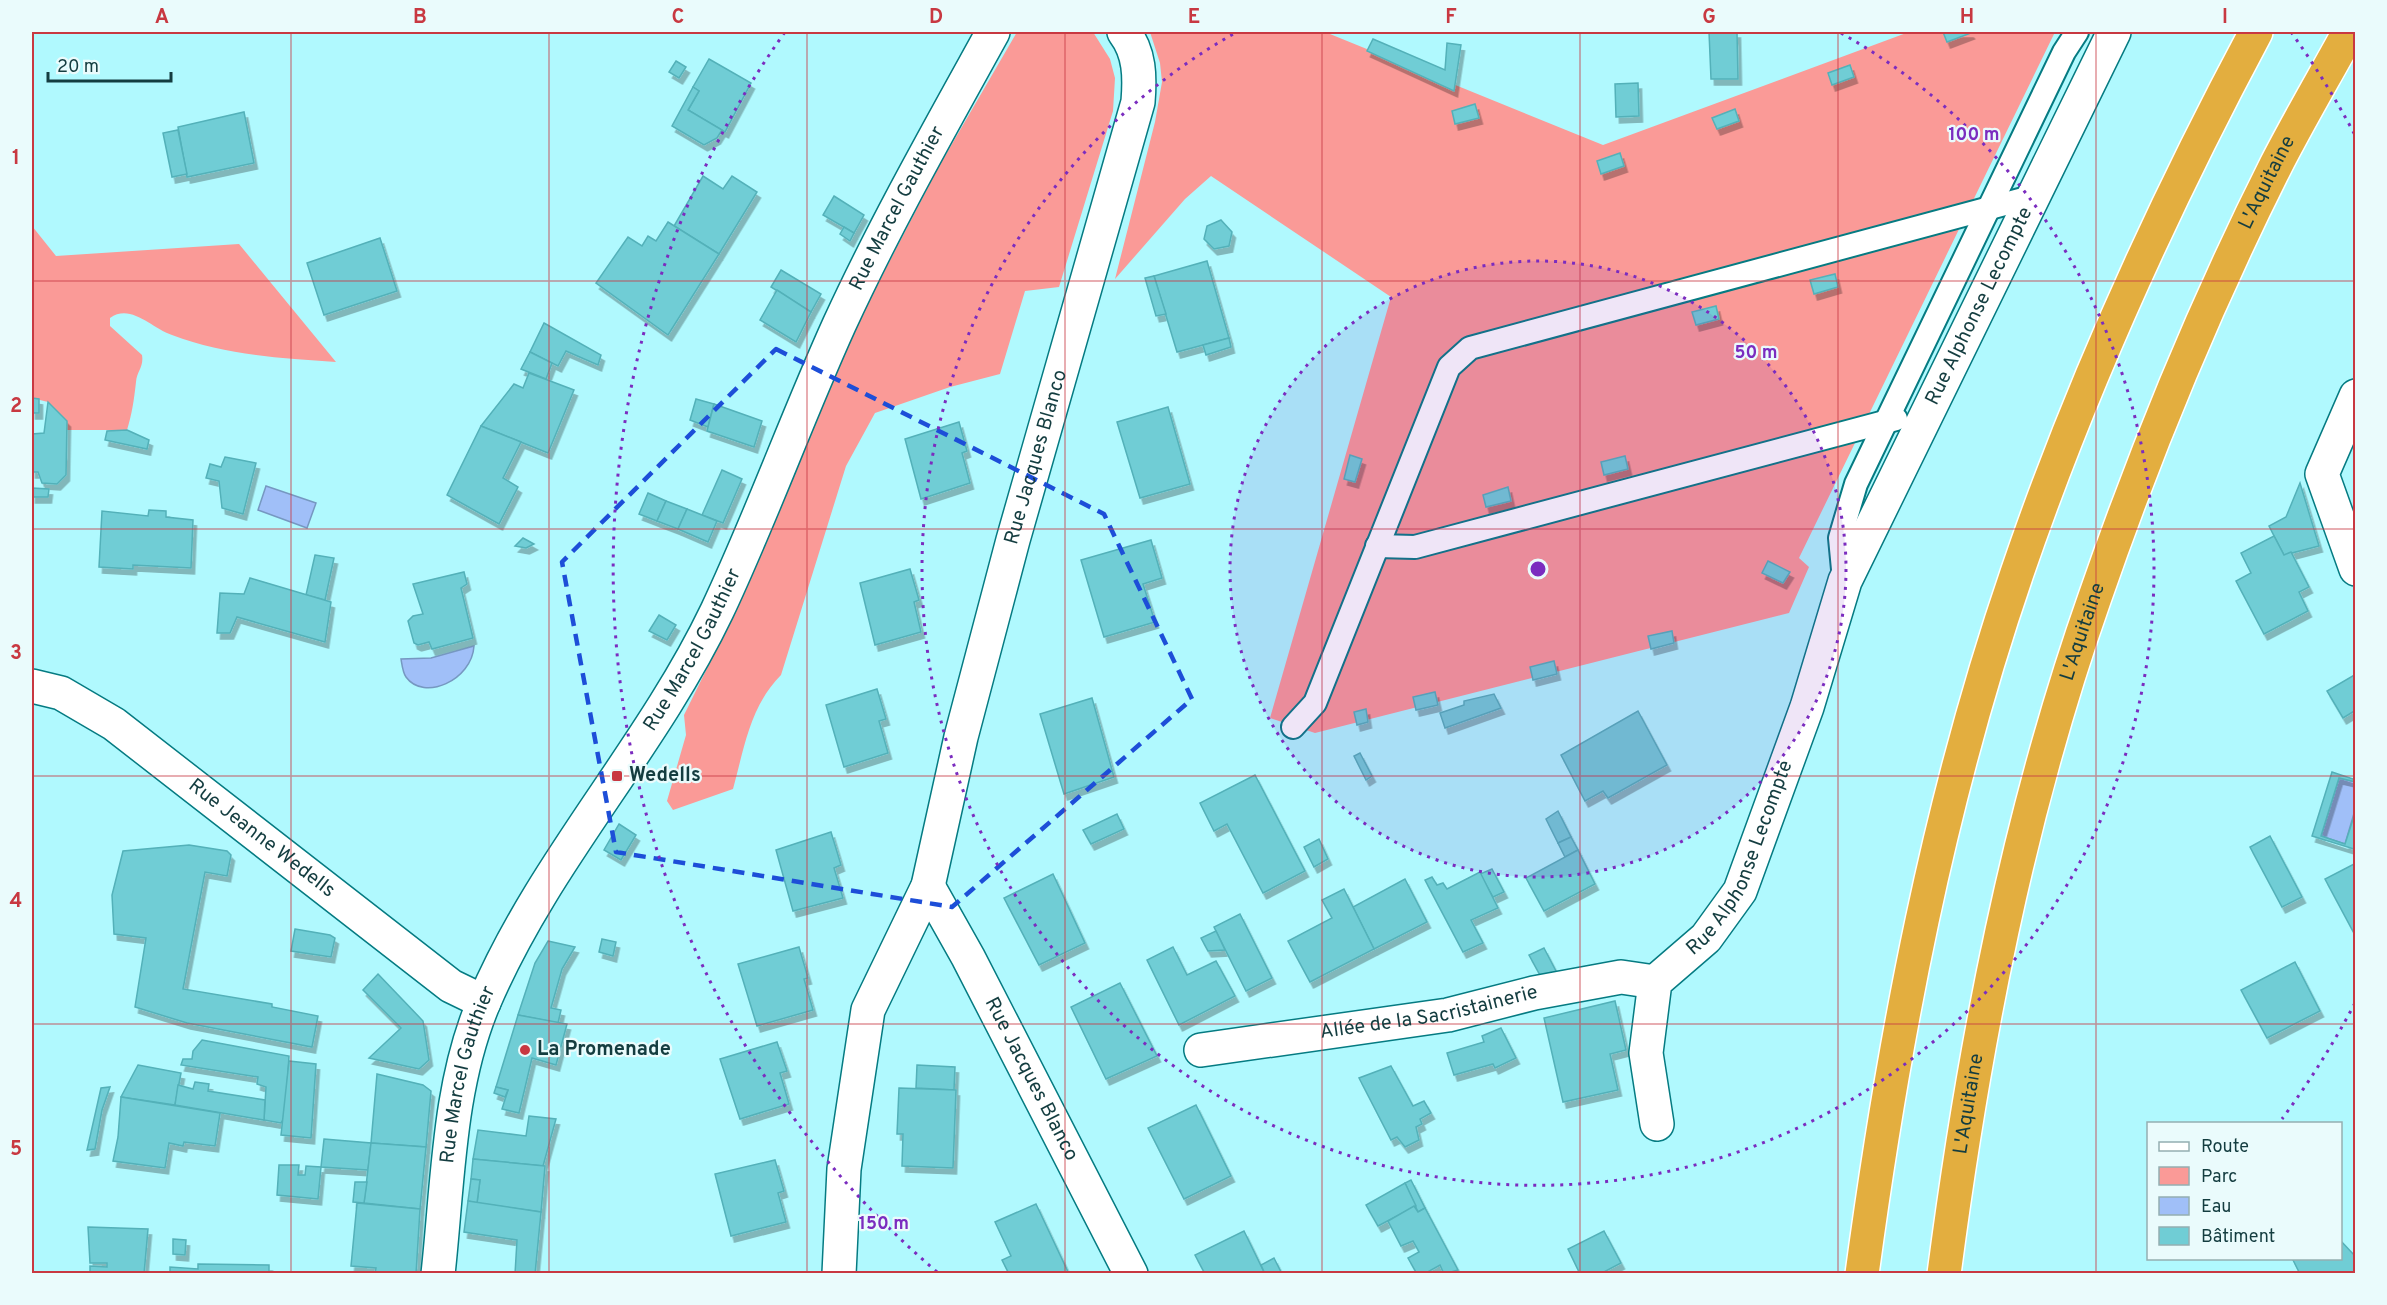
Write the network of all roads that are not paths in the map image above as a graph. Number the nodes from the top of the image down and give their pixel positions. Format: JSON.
{"nodes":[{"id":1,"x":993,"y":32,"type":"edge"},
{"id":2,"x":1124,"y":32,"type":"edge"},
{"id":3,"x":2077,"y":32,"type":"edge"},
{"id":4,"x":2114,"y":32,"type":"edge"},
{"id":5,"x":2256,"y":32,"type":"edge"},
{"id":6,"x":2349,"y":32,"type":"edge"},
{"id":7,"x":2034,"y":196,"type":"junction"},
{"id":8,"x":1987,"y":211,"type":"junction"},
{"id":9,"x":2355,"y":396,"type":"edge"},
{"id":10,"x":1929,"y":409,"type":"junction"},
{"id":11,"x":1886,"y":421,"type":"junction"},
{"id":12,"x":1377,"y":546,"type":"junction"},
{"id":13,"x":2355,"y":570,"type":"edge"},
{"id":14,"x":1845,"y":581,"type":"junction"},
{"id":15,"x":32,"y":686,"type":"edge"},
{"id":16,"x":1293,"y":727,"type":"dead end"},
{"id":17,"x":928,"y":886,"type":"junction"},
{"id":18,"x":1655,"y":982,"type":"junction"},
{"id":19,"x":484,"y":1002,"type":"junction"},
{"id":20,"x":1201,"y":1050,"type":"dead end"},
{"id":21,"x":1657,"y":1124,"type":"dead end"},
{"id":22,"x":438,"y":1274,"type":"edge"},
{"id":23,"x":839,"y":1274,"type":"edge"},
{"id":24,"x":1131,"y":1274,"type":"edge"},
{"id":25,"x":1862,"y":1274,"type":"edge"},
{"id":26,"x":1944,"y":1274,"type":"edge"}],
"edges":[{"from":1,"to":19,"type":"street","name":"Rue Marcel Gauthier"},
{"from":2,"to":17,"type":"street","name":"Rue Jacques Blanco"},
{"from":3,"to":8,"type":"lane","name":"Rue Alphonse Lecompte"},
{"from":4,"to":7,"type":"street","name":"Rue Alphonse Lecompte"},
{"from":5,"to":25,"type":"highway"},
{"from":6,"to":26,"type":"highway","name":"L'Aquitaine"},
{"from":7,"to":8,"type":"lane"},
{"from":7,"to":10,"type":"street","name":"Rue Alphonse Lecompte"},
{"from":8,"to":11,"type":"lane","name":"Rue Alphonse Lecompte"},
{"from":8,"to":12,"type":"lane"},
{"from":9,"to":13,"type":"street"},
{"from":10,"to":11,"type":"lane"},
{"from":10,"to":14,"type":"street","name":"Rue Alphonse Lecompte"},
{"from":11,"to":12,"type":"lane"},
{"from":11,"to":14,"type":"lane","name":"Rue Alphonse Lecompte"},
{"from":12,"to":16,"type":"lane"},
{"from":14,"to":18,"type":"street","name":"Rue Alphonse Lecompte"},
{"from":15,"to":19,"type":"street","name":"Rue Jeanne Wedells"},
{"from":17,"to":23,"type":"street","name":"Rue Jacques Blanco"},
{"from":17,"to":24,"type":"street","name":"Rue Jacques Blanco"},
{"from":18,"to":20,"type":"street","name":"Allée de la Sacristainerie"},
{"from":18,"to":21,"type":"street"},
{"from":19,"to":22,"type":"street","name":"Rue Marcel Gauthier"}]}
